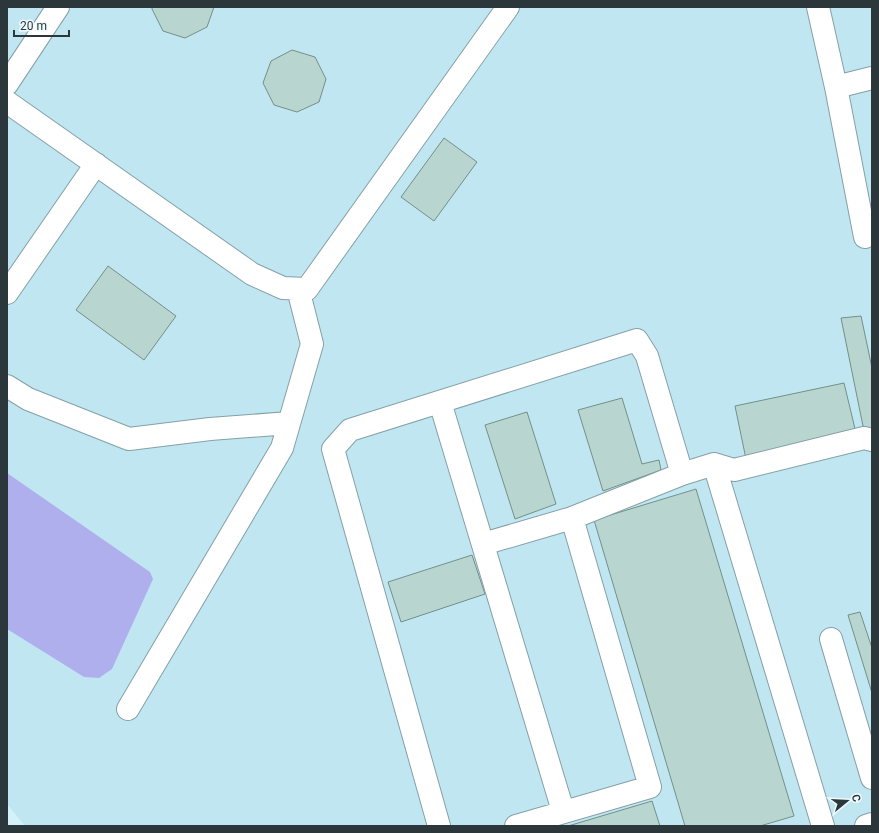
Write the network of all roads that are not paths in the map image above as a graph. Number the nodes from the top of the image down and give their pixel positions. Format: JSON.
{"nodes":[{"id":1,"x":58,"y":7,"type":"edge"},
{"id":2,"x":508,"y":7,"type":"edge"},
{"id":3,"x":818,"y":7,"type":"edge"},
{"id":4,"x":872,"y":78,"type":"edge"},
{"id":5,"x":7,"y":84,"type":"edge"},
{"id":6,"x":836,"y":87,"type":"junction"},
{"id":7,"x":7,"y":102,"type":"edge"},
{"id":8,"x":96,"y":164,"type":"junction"},
{"id":9,"x":865,"y":237,"type":"dead end"},
{"id":10,"x":298,"y":289,"type":"junction"},
{"id":11,"x":7,"y":293,"type":"edge"},
{"id":12,"x":7,"y":386,"type":"edge"},
{"id":13,"x":440,"y":402,"type":"junction"},
{"id":14,"x":289,"y":423,"type":"junction"},
{"id":15,"x":872,"y":440,"type":"edge"},
{"id":16,"x":714,"y":464,"type":"junction"},
{"id":17,"x":682,"y":474,"type":"junction"},
{"id":18,"x":572,"y":518,"type":"junction"},
{"id":19,"x":483,"y":544,"type":"junction"},
{"id":20,"x":831,"y":639,"type":"dead end"},
{"id":21,"x":128,"y":709,"type":"dead end"},
{"id":22,"x":872,"y":778,"type":"edge"},
{"id":23,"x":563,"y":811,"type":"junction"},
{"id":24,"x":872,"y":824,"type":"edge"},
{"id":25,"x":439,"y":826,"type":"edge"},
{"id":26,"x":516,"y":826,"type":"edge"},
{"id":27,"x":823,"y":826,"type":"edge"},
{"id":28,"x":866,"y":826,"type":"edge"}],
"edges":[{"from":1,"to":5,"type":"street"},
{"from":2,"to":10,"type":"street"},
{"from":3,"to":6,"type":"street"},
{"from":4,"to":6,"type":"street"},
{"from":6,"to":9,"type":"street"},
{"from":7,"to":8,"type":"street"},
{"from":8,"to":10,"type":"street"},
{"from":8,"to":11,"type":"street"},
{"from":10,"to":14,"type":"street"},
{"from":12,"to":14,"type":"street"},
{"from":13,"to":17,"type":"street"},
{"from":13,"to":19,"type":"street"},
{"from":13,"to":25,"type":"street"},
{"from":14,"to":21,"type":"street"},
{"from":15,"to":16,"type":"street"},
{"from":16,"to":17,"type":"street"},
{"from":16,"to":27,"type":"street"},
{"from":17,"to":18,"type":"street"},
{"from":18,"to":19,"type":"street"},
{"from":18,"to":23,"type":"street"},
{"from":19,"to":23,"type":"street"},
{"from":20,"to":22,"type":"street"},
{"from":23,"to":26,"type":"street"},
{"from":24,"to":28,"type":"street"}]}
